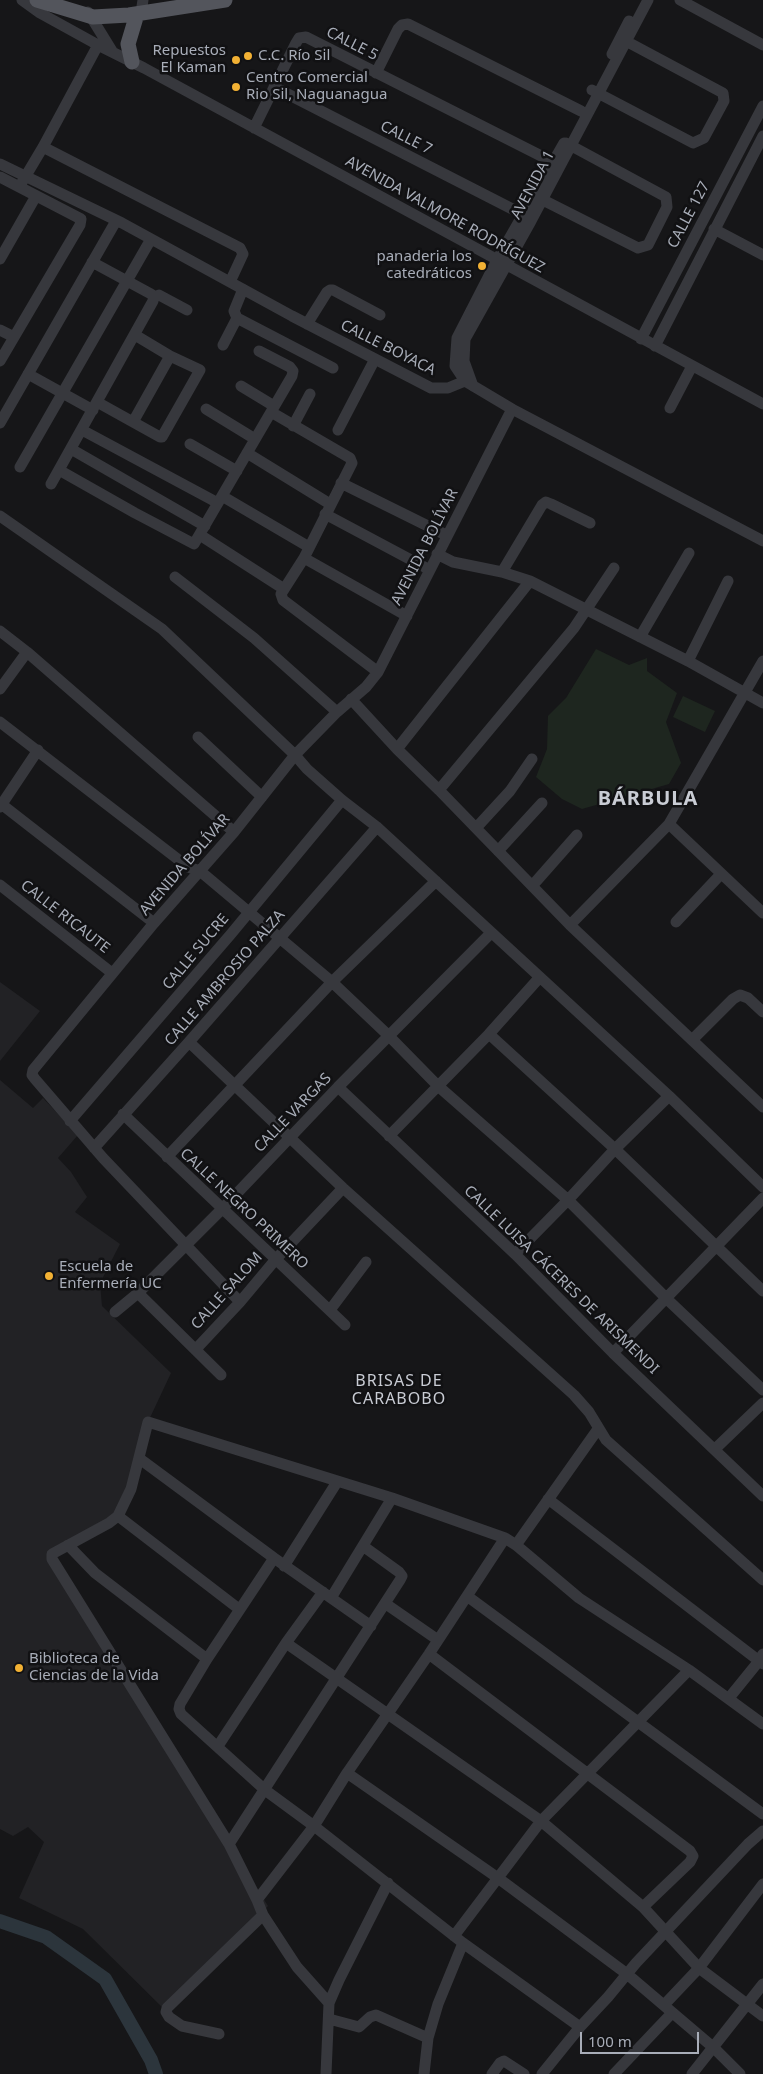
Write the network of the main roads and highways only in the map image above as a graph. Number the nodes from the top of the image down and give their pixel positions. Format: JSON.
{"nodes":[{"id":1,"x":37,"y":0,"type":"edge"},
{"id":2,"x":60,"y":0,"type":"edge"},
{"id":3,"x":225,"y":0,"type":"edge"},
{"id":4,"x":81,"y":11,"type":"junction"},
{"id":5,"x":138,"y":11,"type":"edge"},
{"id":6,"x":132,"y":62,"type":"road end"}],
"edges":[{"from":1,"to":4,"type":"main road"},
{"from":2,"to":4,"type":"main road"},
{"from":3,"to":5,"type":"main road"},
{"from":4,"to":5,"type":"main road"},
{"from":5,"to":6,"type":"main road"}]}
